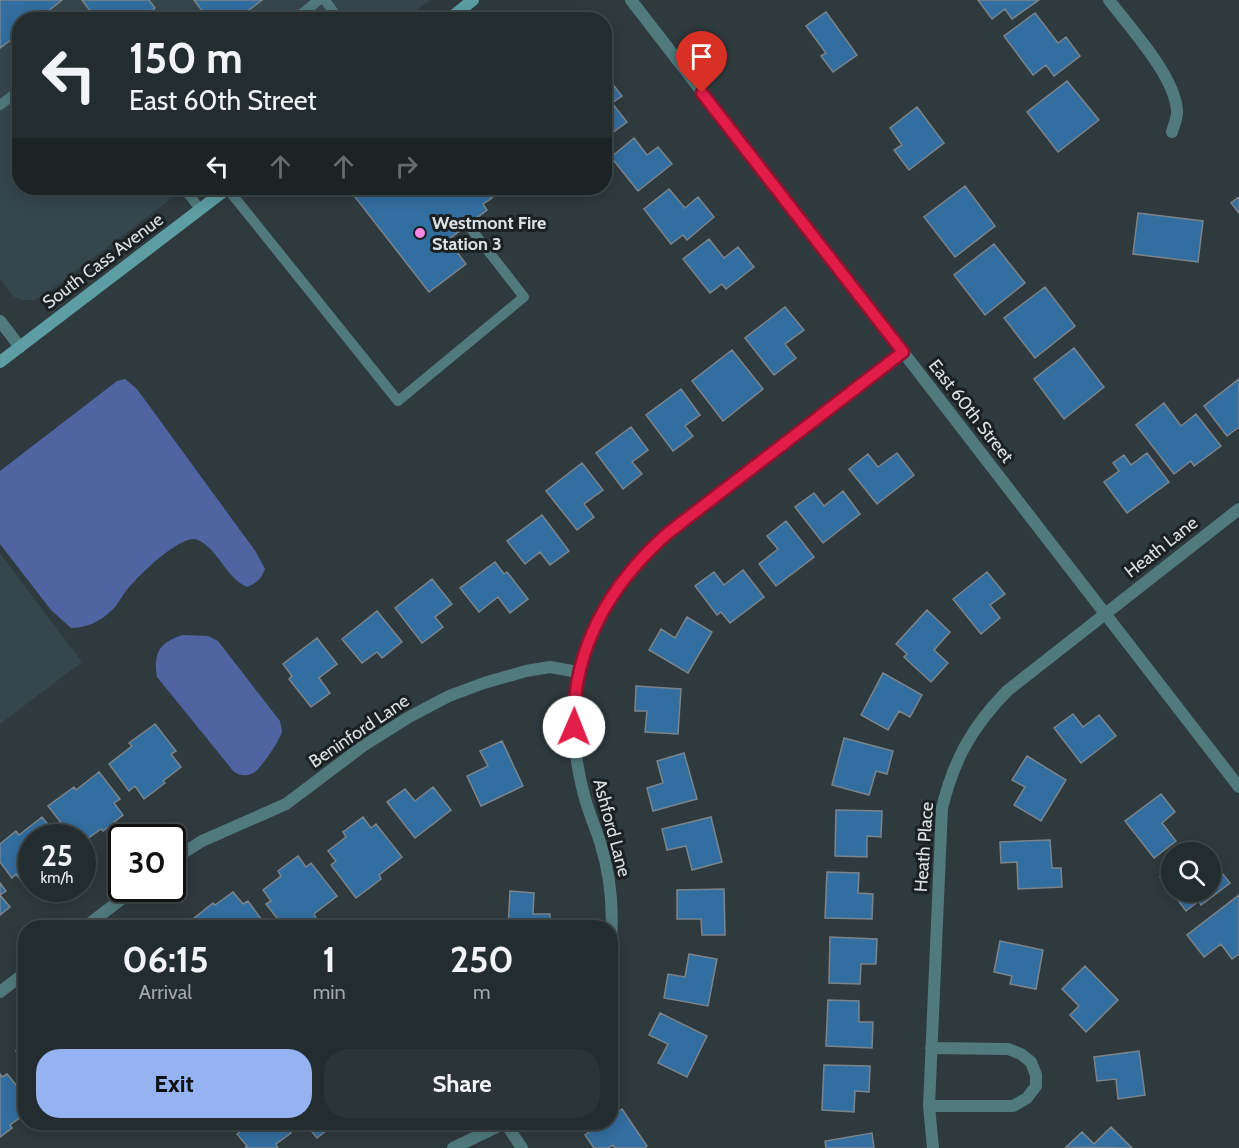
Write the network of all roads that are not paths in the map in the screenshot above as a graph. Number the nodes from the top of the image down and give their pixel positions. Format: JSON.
{"nodes":[{"id":1,"x":320,"y":0,"type":"edge"},
{"id":2,"x":473,"y":0,"type":"edge"},
{"id":3,"x":631,"y":0,"type":"edge"},
{"id":4,"x":1109,"y":0,"type":"edge"},
{"id":5,"x":304,"y":12,"type":"edge"},
{"id":6,"x":458,"y":12,"type":"edge"},
{"id":7,"x":1172,"y":132,"type":"dead end"},
{"id":8,"x":189,"y":195,"type":"edge"},
{"id":9,"x":219,"y":195,"type":"edge"},
{"id":10,"x":234,"y":195,"type":"edge"},
{"id":11,"x":200,"y":209,"type":"junction"},
{"id":12,"x":468,"y":225,"type":"dead end"},
{"id":13,"x":0,"y":321,"type":"edge"},
{"id":14,"x":20,"y":347,"type":"junction"},
{"id":15,"x":903,"y":352,"type":"junction"},
{"id":16,"x":0,"y":362,"type":"edge"},
{"id":17,"x":1239,"y":509,"type":"edge"},
{"id":18,"x":1105,"y":614,"type":"junction"},
{"id":19,"x":578,"y":672,"type":"junction"},
{"id":20,"x":1239,"y":787,"type":"edge"},
{"id":21,"x":186,"y":851,"type":"edge"},
{"id":22,"x":118,"y":902,"type":"edge"},
{"id":23,"x":94,"y":920,"type":"edge"},
{"id":24,"x":614,"y":920,"type":"edge"},
{"id":25,"x":18,"y":978,"type":"edge"},
{"id":26,"x":0,"y":992,"type":"edge"},
{"id":27,"x":931,"y":1048,"type":"junction"},
{"id":28,"x":929,"y":1106,"type":"junction"},
{"id":29,"x":492,"y":1130,"type":"edge"},
{"id":30,"x":511,"y":1130,"type":"edge"},
{"id":31,"x":453,"y":1148,"type":"edge"},
{"id":32,"x":522,"y":1148,"type":"edge"},
{"id":33,"x":933,"y":1148,"type":"edge"}],
"edges":[{"from":1,"to":5,"type":"lane"},
{"from":2,"to":6,"type":"main road"},
{"from":3,"to":15,"type":"street","name":"East 60th Street"},
{"from":4,"to":7,"type":"street"},
{"from":8,"to":11,"type":"lane"},
{"from":9,"to":11,"type":"main road","name":"South Cass Avenue"},
{"from":10,"to":12,"type":"lane"},
{"from":11,"to":14,"type":"main road","name":"South Cass Avenue"},
{"from":13,"to":14,"type":"street"},
{"from":14,"to":16,"type":"main road","name":"South Cass Avenue"},
{"from":15,"to":18,"type":"street","name":"East 60th Street"},
{"from":15,"to":19,"type":"street","name":"Ashford Lane"},
{"from":17,"to":18,"type":"street","name":"Heath Lane"},
{"from":18,"to":20,"type":"street","name":"East 60th Street"},
{"from":18,"to":27,"type":"street","name":"Heath Place"},
{"from":19,"to":21,"type":"street","name":"Beninford Lane"},
{"from":19,"to":24,"type":"street","name":"Ashford Lane"},
{"from":22,"to":23,"type":"street"},
{"from":25,"to":26,"type":"street"},
{"from":27,"to":28,"type":"street","name":"Heath Place"},
{"from":27,"to":28,"type":"street"},
{"from":28,"to":33,"type":"street","name":"Heath Place"},
{"from":29,"to":31,"type":"street"},
{"from":30,"to":32,"type":"street"}]}
